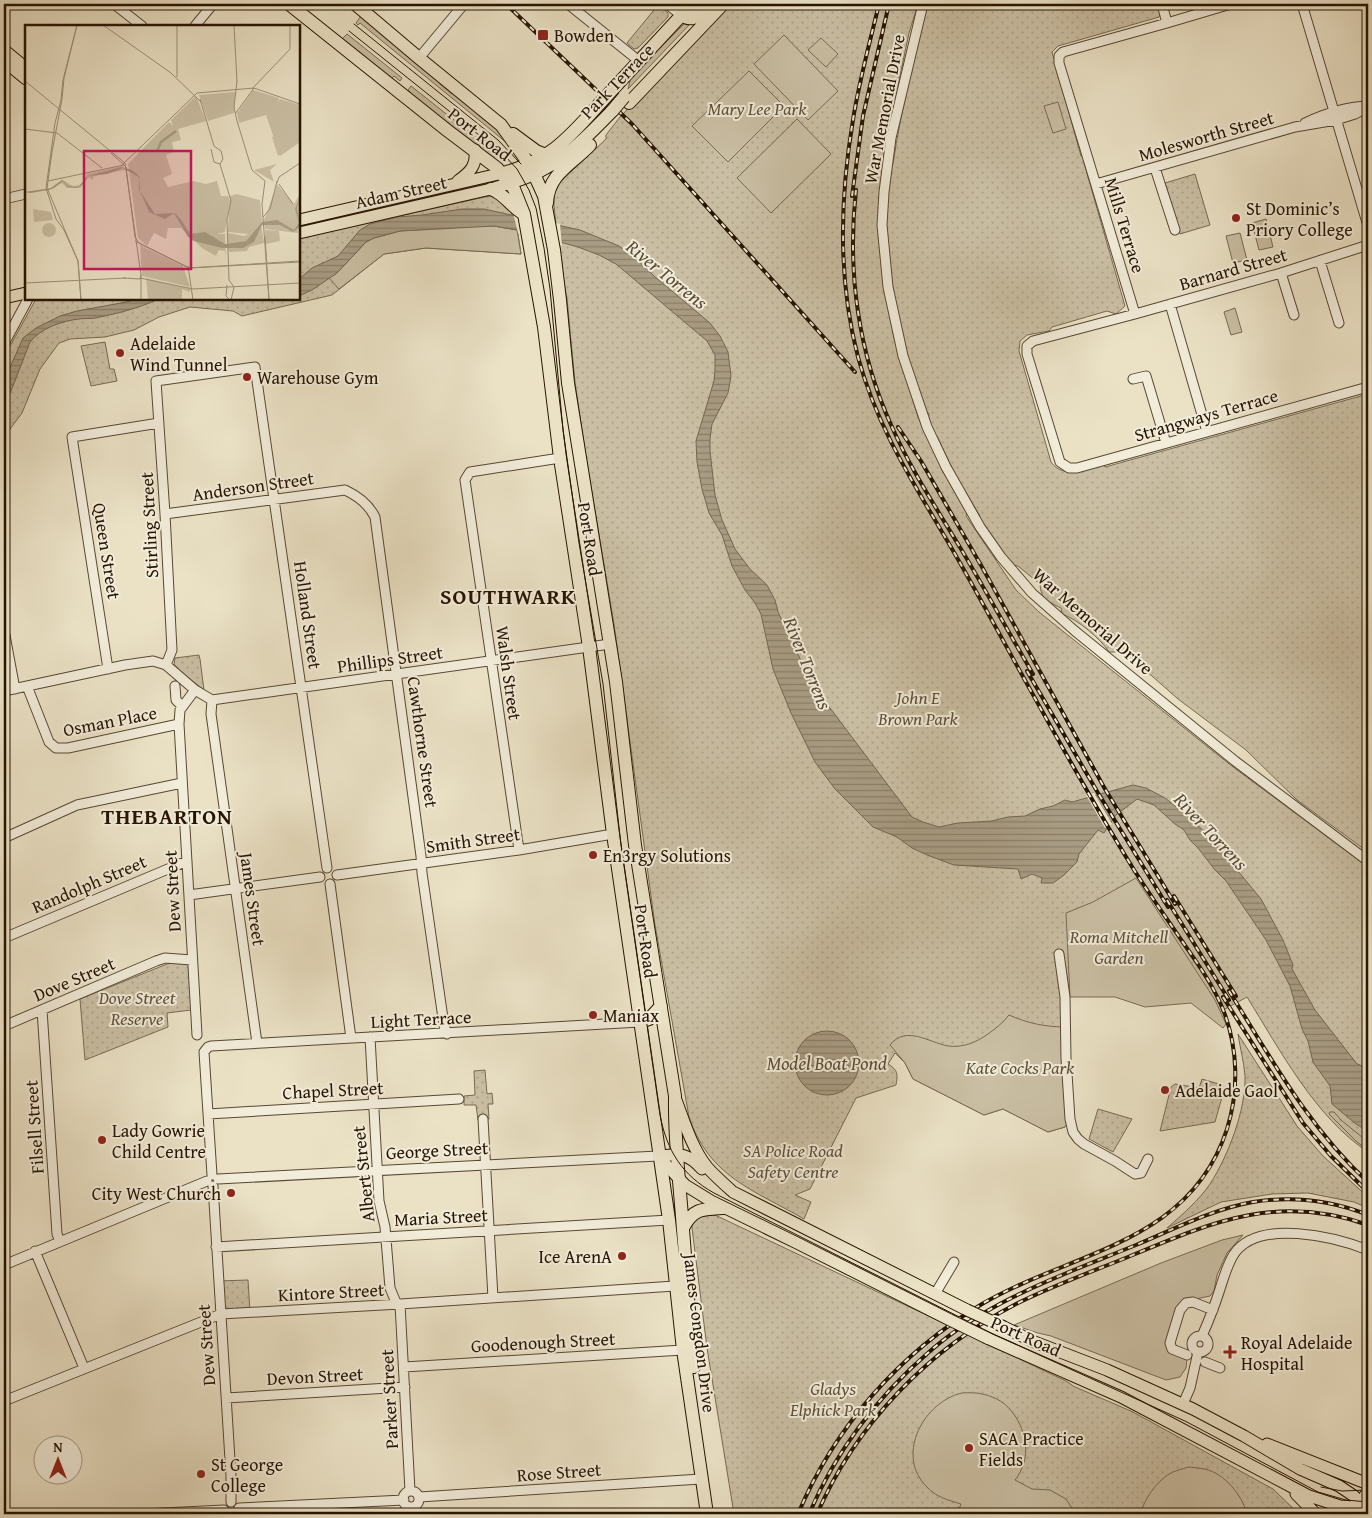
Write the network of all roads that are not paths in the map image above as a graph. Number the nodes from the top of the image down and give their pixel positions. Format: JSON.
{"nodes":[{"id":1,"x":7,"y":4,"type":"edge"},
{"id":2,"x":114,"y":4,"type":"edge"},
{"id":3,"x":213,"y":4,"type":"edge"},
{"id":4,"x":291,"y":4,"type":"edge"},
{"id":5,"x":357,"y":4,"type":"edge"},
{"id":6,"x":464,"y":4,"type":"edge"},
{"id":7,"x":568,"y":4,"type":"edge"},
{"id":8,"x":667,"y":4,"type":"edge"},
{"id":9,"x":692,"y":4,"type":"edge"},
{"id":10,"x":708,"y":4,"type":"edge"},
{"id":11,"x":719,"y":4,"type":"edge"},
{"id":12,"x":723,"y":4,"type":"edge"},
{"id":13,"x":923,"y":4,"type":"edge"},
{"id":14,"x":1162,"y":4,"type":"edge"},
{"id":15,"x":1231,"y":4,"type":"edge"},
{"id":16,"x":1302,"y":4,"type":"edge"},
{"id":17,"x":4,"y":8,"type":"edge"},
{"id":18,"x":681,"y":15,"type":"junction"},
{"id":19,"x":1167,"y":23,"type":"junction"},
{"id":20,"x":141,"y":25,"type":"edge"},
{"id":21,"x":196,"y":25,"type":"edge"},
{"id":22,"x":4,"y":50,"type":"edge"},
{"id":23,"x":419,"y":58,"type":"junction"},
{"id":24,"x":4,"y":61,"type":"edge"},
{"id":25,"x":639,"y":61,"type":"junction"},
{"id":26,"x":25,"y":67,"type":"edge"},
{"id":27,"x":25,"y":78,"type":"edge"},
{"id":28,"x":626,"y":100,"type":"junction"},
{"id":29,"x":1368,"y":106,"type":"edge"},
{"id":30,"x":1334,"y":111,"type":"junction"},
{"id":31,"x":615,"y":112,"type":"junction"},
{"id":32,"x":1336,"y":120,"type":"junction"},
{"id":33,"x":501,"y":125,"type":"junction"},
{"id":34,"x":1295,"y":127,"type":"junction"},
{"id":35,"x":475,"y":150,"type":"junction"},
{"id":36,"x":546,"y":155,"type":"junction"},
{"id":37,"x":1155,"y":168,"type":"junction"},
{"id":38,"x":532,"y":170,"type":"junction"},
{"id":39,"x":506,"y":178,"type":"junction"},
{"id":40,"x":455,"y":184,"type":"junction"},
{"id":41,"x":1096,"y":184,"type":"junction"},
{"id":42,"x":491,"y":189,"type":"junction"},
{"id":43,"x":25,"y":194,"type":"edge"},
{"id":44,"x":4,"y":198,"type":"edge"},
{"id":45,"x":548,"y":213,"type":"junction"},
{"id":46,"x":524,"y":214,"type":"junction"},
{"id":47,"x":300,"y":220,"type":"edge"},
{"id":48,"x":1368,"y":226,"type":"edge"},
{"id":49,"x":1174,"y":230,"type":"dead end"},
{"id":50,"x":300,"y":233,"type":"edge"},
{"id":51,"x":1368,"y":245,"type":"edge"},
{"id":52,"x":1368,"y":249,"type":"edge"},
{"id":53,"x":1339,"y":255,"type":"junction"},
{"id":54,"x":1320,"y":261,"type":"junction"},
{"id":55,"x":1281,"y":273,"type":"junction"},
{"id":56,"x":25,"y":293,"type":"edge"},
{"id":57,"x":4,"y":298,"type":"edge"},
{"id":58,"x":27,"y":300,"type":"edge"},
{"id":59,"x":1170,"y":304,"type":"junction"},
{"id":60,"x":1135,"y":314,"type":"junction"},
{"id":61,"x":1294,"y":315,"type":"dead end"},
{"id":62,"x":1339,"y":323,"type":"dead end"},
{"id":63,"x":4,"y":344,"type":"edge"},
{"id":64,"x":1133,"y":379,"type":"dead end"},
{"id":65,"x":156,"y":381,"type":"joint"},
{"id":66,"x":1368,"y":386,"type":"edge"},
{"id":67,"x":159,"y":423,"type":"junction"},
{"id":68,"x":1207,"y":432,"type":"junction"},
{"id":69,"x":1166,"y":443,"type":"junction"},
{"id":70,"x":560,"y":458,"type":"junction"},
{"id":71,"x":345,"y":490,"type":"joint"},
{"id":72,"x":274,"y":499,"type":"junction"},
{"id":73,"x":165,"y":514,"type":"junction"},
{"id":74,"x":4,"y":630,"type":"edge"},
{"id":75,"x":610,"y":644,"type":"junction"},
{"id":76,"x":589,"y":647,"type":"junction"},
{"id":77,"x":492,"y":661,"type":"junction"},
{"id":78,"x":166,"y":665,"type":"junction"},
{"id":79,"x":108,"y":669,"type":"junction"},
{"id":80,"x":397,"y":674,"type":"junction"},
{"id":81,"x":27,"y":686,"type":"junction"},
{"id":82,"x":175,"y":686,"type":"dead end"},
{"id":83,"x":302,"y":688,"type":"junction"},
{"id":84,"x":15,"y":689,"type":"junction"},
{"id":85,"x":195,"y":690,"type":"junction"},
{"id":86,"x":4,"y":691,"type":"edge"},
{"id":87,"x":212,"y":700,"type":"junction"},
{"id":88,"x":182,"y":706,"type":"junction"},
{"id":89,"x":179,"y":724,"type":"junction"},
{"id":90,"x":182,"y":783,"type":"junction"},
{"id":91,"x":613,"y":834,"type":"junction"},
{"id":92,"x":4,"y":838,"type":"edge"},
{"id":93,"x":518,"y":850,"type":"junction"},
{"id":94,"x":187,"y":861,"type":"junction"},
{"id":95,"x":1368,"y":861,"type":"edge"},
{"id":96,"x":422,"y":863,"type":"junction"},
{"id":97,"x":327,"y":868,"type":"junction"},
{"id":98,"x":337,"y":875,"type":"junction"},
{"id":99,"x":320,"y":877,"type":"junction"},
{"id":100,"x":330,"y":884,"type":"junction"},
{"id":101,"x":235,"y":888,"type":"junction"},
{"id":102,"x":189,"y":895,"type":"junction"},
{"id":103,"x":4,"y":938,"type":"edge"},
{"id":104,"x":1059,"y":954,"type":"dead end"},
{"id":105,"x":192,"y":956,"type":"junction"},
{"id":106,"x":661,"y":1006,"type":"junction"},
{"id":107,"x":42,"y":1010,"type":"junction"},
{"id":108,"x":640,"y":1022,"type":"junction"},
{"id":109,"x":4,"y":1026,"type":"edge"},
{"id":110,"x":448,"y":1034,"type":"junction"},
{"id":111,"x":197,"y":1035,"type":"dead end"},
{"id":112,"x":370,"y":1037,"type":"junction"},
{"id":113,"x":351,"y":1038,"type":"junction"},
{"id":114,"x":257,"y":1043,"type":"junction"},
{"id":115,"x":206,"y":1050,"type":"joint"},
{"id":116,"x":675,"y":1096,"type":"junction"},
{"id":117,"x":459,"y":1099,"type":"dead end"},
{"id":118,"x":373,"y":1104,"type":"junction"},
{"id":119,"x":208,"y":1114,"type":"junction"},
{"id":120,"x":483,"y":1119,"type":"dead end"},
{"id":121,"x":677,"y":1154,"type":"junction"},
{"id":122,"x":658,"y":1156,"type":"junction"},
{"id":123,"x":1148,"y":1159,"type":"dead end"},
{"id":124,"x":486,"y":1164,"type":"junction"},
{"id":125,"x":377,"y":1171,"type":"junction"},
{"id":126,"x":679,"y":1179,"type":"junction"},
{"id":127,"x":212,"y":1180,"type":"junction"},
{"id":128,"x":732,"y":1192,"type":"junction"},
{"id":129,"x":723,"y":1208,"type":"junction"},
{"id":130,"x":669,"y":1220,"type":"junction"},
{"id":131,"x":683,"y":1228,"type":"junction"},
{"id":132,"x":491,"y":1231,"type":"junction"},
{"id":133,"x":386,"y":1236,"type":"junction"},
{"id":134,"x":60,"y":1241,"type":"junction"},
{"id":135,"x":216,"y":1247,"type":"junction"},
{"id":136,"x":1368,"y":1250,"type":"edge"},
{"id":137,"x":36,"y":1252,"type":"junction"},
{"id":138,"x":954,"y":1262,"type":"dead end"},
{"id":139,"x":4,"y":1265,"type":"edge"},
{"id":140,"x":682,"y":1286,"type":"junction"},
{"id":141,"x":935,"y":1294,"type":"junction"},
{"id":142,"x":493,"y":1298,"type":"junction"},
{"id":143,"x":399,"y":1304,"type":"junction"},
{"id":144,"x":927,"y":1308,"type":"junction"},
{"id":145,"x":1213,"y":1310,"type":"junction"},
{"id":146,"x":221,"y":1314,"type":"junction"},
{"id":147,"x":688,"y":1350,"type":"junction"},
{"id":148,"x":1187,"y":1355,"type":"dead end"},
{"id":149,"x":1205,"y":1362,"type":"dead end"},
{"id":150,"x":404,"y":1367,"type":"junction"},
{"id":151,"x":84,"y":1368,"type":"junction"},
{"id":152,"x":1220,"y":1368,"type":"dead end"},
{"id":153,"x":405,"y":1388,"type":"junction"},
{"id":154,"x":226,"y":1398,"type":"junction"},
{"id":155,"x":4,"y":1400,"type":"edge"},
{"id":156,"x":1183,"y":1404,"type":"junction"},
{"id":157,"x":1172,"y":1424,"type":"junction"},
{"id":158,"x":1244,"y":1436,"type":"junction"},
{"id":159,"x":705,"y":1479,"type":"junction"},
{"id":160,"x":1277,"y":1480,"type":"junction"},
{"id":161,"x":1367,"y":1486,"type":"edge"},
{"id":162,"x":410,"y":1491,"type":"junction"},
{"id":163,"x":419,"y":1497,"type":"junction"},
{"id":164,"x":404,"y":1500,"type":"junction"},
{"id":165,"x":231,"y":1502,"type":"junction"},
{"id":166,"x":1363,"y":1509,"type":"edge"},
{"id":167,"x":412,"y":1510,"type":"edge"},
{"id":168,"x":238,"y":1511,"type":"edge"},
{"id":169,"x":225,"y":1512,"type":"edge"},
{"id":170,"x":142,"y":1514,"type":"edge"},
{"id":171,"x":707,"y":1514,"type":"edge"},
{"id":172,"x":714,"y":1514,"type":"edge"},
{"id":173,"x":1316,"y":1514,"type":"edge"}],
"edges":[{"from":1,"to":17,"type":"street"},
{"from":2,"to":20,"type":"street"},
{"from":3,"to":21,"type":"street"},
{"from":4,"to":35,"type":"highway","name":"Port Road"},
{"from":5,"to":23,"type":"highway","name":"Port Road"},
{"from":6,"to":23,"type":"street"},
{"from":7,"to":25,"type":"street"},
{"from":8,"to":18,"type":"street"},
{"from":9,"to":18,"type":"highway","name":"Park Terrace"},
{"from":10,"to":18,"type":"highway"},
{"from":11,"to":28,"type":"highway","name":"Park Terrace"},
{"from":12,"to":28,"type":"highway"},
{"from":13,"to":95,"type":"street","name":"War Memorial Drive"},
{"from":14,"to":19,"type":"street"},
{"from":15,"to":19,"type":"street"},
{"from":16,"to":30,"type":"street"},
{"from":18,"to":25,"type":"highway","name":"Park Terrace"},
{"from":19,"to":41,"type":"street","name":"Mills Terrace"},
{"from":22,"to":26,"type":"main road"},
{"from":23,"to":33,"type":"highway","name":"Port Road"},
{"from":24,"to":27,"type":"main road"},
{"from":25,"to":36,"type":"highway","name":"Park Terrace","bridge":true},
{"from":28,"to":31,"type":"highway","name":"Park Terrace","bridge":true},
{"from":29,"to":30,"type":"street","name":"Molesworth Street"},
{"from":29,"to":32,"type":"street","name":"Molesworth Street"},
{"from":30,"to":32,"type":"street"},
{"from":30,"to":34,"type":"street","name":"Molesworth Street"},
{"from":31,"to":38,"type":"highway","name":"Park Terrace"},
{"from":31,"to":45,"type":"highway"},
{"from":32,"to":34,"type":"street","name":"Molesworth Street"},
{"from":32,"to":48,"type":"street"},
{"from":33,"to":36,"type":"highway"},
{"from":33,"to":38,"type":"highway","name":"Port Road"},
{"from":34,"to":37,"type":"street","name":"Molesworth Street"},
{"from":35,"to":39,"type":"highway","name":"Port Road"},
{"from":35,"to":40,"type":"main road"},
{"from":36,"to":38,"type":"highway","name":"Park Terrace"},
{"from":37,"to":41,"type":"street","name":"Molesworth Street"},
{"from":37,"to":49,"type":"street"},
{"from":38,"to":39,"type":"highway"},
{"from":38,"to":45,"type":"highway","name":"Port Road"},
{"from":39,"to":40,"type":"main road","name":"Adam Street"},
{"from":39,"to":42,"type":"main road","name":"Adam Street"},
{"from":39,"to":46,"type":"highway","name":"Port Road"},
{"from":40,"to":47,"type":"main road","name":"Adam Street"},
{"from":41,"to":60,"type":"street","name":"Mills Terrace"},
{"from":42,"to":46,"type":"highway"},
{"from":42,"to":50,"type":"main road","name":"Adam Street"},
{"from":43,"to":44,"type":"street"},
{"from":45,"to":75,"type":"highway","name":"Port Road"},
{"from":46,"to":70,"type":"highway","name":"Port Road"},
{"from":51,"to":53,"type":"street","name":"Barnard Street"},
{"from":52,"to":53,"type":"street","name":"Barnard Street"},
{"from":53,"to":54,"type":"street","name":"Barnard Street"},
{"from":54,"to":55,"type":"street","name":"Barnard Street"},
{"from":54,"to":62,"type":"street"},
{"from":55,"to":59,"type":"street","name":"Barnard Street"},
{"from":55,"to":61,"type":"street"},
{"from":56,"to":57,"type":"main road"},
{"from":58,"to":63,"type":"street"},
{"from":59,"to":60,"type":"street","name":"Barnard Street"},
{"from":59,"to":68,"type":"street"},
{"from":60,"to":69,"type":"street","name":"Strangways Terrace"},
{"from":64,"to":69,"type":"street"},
{"from":65,"to":67,"type":"street","name":"Stirling Street"},
{"from":65,"to":72,"type":"street","name":"Holland Street"},
{"from":66,"to":68,"type":"street","name":"Strangways Terrace"},
{"from":67,"to":73,"type":"street","name":"Stirling Street"},
{"from":67,"to":79,"type":"street","name":"Queen Street"},
{"from":68,"to":69,"type":"street","name":"Strangways Terrace"},
{"from":70,"to":76,"type":"highway","name":"Port Road"},
{"from":70,"to":77,"type":"street","name":"Walsh Street"},
{"from":71,"to":72,"type":"street","name":"Anderson Street"},
{"from":71,"to":80,"type":"street","name":"Cawthorne Street"},
{"from":72,"to":73,"type":"street","name":"Anderson Street"},
{"from":72,"to":83,"type":"street","name":"Holland Street"},
{"from":73,"to":78,"type":"street","name":"Stirling Street"},
{"from":74,"to":84,"type":"street"},
{"from":75,"to":76,"type":"street","name":"Phillips Street"},
{"from":75,"to":106,"type":"highway","name":"Port Road"},
{"from":76,"to":77,"type":"street","name":"Phillips Street"},
{"from":76,"to":91,"type":"highway","name":"Port Road"},
{"from":77,"to":80,"type":"street","name":"Phillips Street"},
{"from":77,"to":93,"type":"street","name":"Walsh Street"},
{"from":78,"to":79,"type":"street"},
{"from":78,"to":85,"type":"street"},
{"from":79,"to":81,"type":"street"},
{"from":80,"to":83,"type":"street","name":"Phillips Street"},
{"from":80,"to":96,"type":"street","name":"Cawthorne Street"},
{"from":81,"to":84,"type":"street"},
{"from":81,"to":89,"type":"street","name":"Osman Place"},
{"from":82,"to":88,"type":"street"},
{"from":83,"to":87,"type":"street","name":"Phillips Street"},
{"from":83,"to":97,"type":"street","name":"Holland Street"},
{"from":84,"to":86,"type":"street"},
{"from":85,"to":87,"type":"street"},
{"from":85,"to":88,"type":"street","name":"Dew Street"},
{"from":87,"to":101,"type":"street","name":"James Street"},
{"from":88,"to":89,"type":"street","name":"Dew Street"},
{"from":89,"to":90,"type":"street","name":"Dew Street"},
{"from":90,"to":92,"type":"street"},
{"from":90,"to":94,"type":"street","name":"Dew Street"},
{"from":91,"to":93,"type":"street","name":"Smith Street"},
{"from":91,"to":108,"type":"highway","name":"Port Road"},
{"from":93,"to":96,"type":"street","name":"Smith Street"},
{"from":94,"to":102,"type":"street","name":"Dew Street"},
{"from":94,"to":103,"type":"street","name":"Randolph Street"},
{"from":96,"to":98,"type":"street","name":"Smith Street"},
{"from":96,"to":110,"type":"street","name":"Cawthorne Street"},
{"from":97,"to":98,"type":"street"},
{"from":97,"to":99,"type":"street"},
{"from":98,"to":100,"type":"street"},
{"from":99,"to":100,"type":"street"},
{"from":99,"to":101,"type":"street"},
{"from":100,"to":113,"type":"street"},
{"from":101,"to":102,"type":"street"},
{"from":101,"to":114,"type":"street","name":"James Street"},
{"from":102,"to":105,"type":"street","name":"Dew Street"},
{"from":104,"to":123,"type":"street"},
{"from":105,"to":107,"type":"street","name":"Dove Street"},
{"from":105,"to":111,"type":"street","name":"Dew Street"},
{"from":106,"to":108,"type":"highway"},
{"from":106,"to":116,"type":"highway","name":"Port Road"},
{"from":107,"to":109,"type":"street","name":"Dove Street"},
{"from":107,"to":134,"type":"street","name":"Filsell Street"},
{"from":108,"to":110,"type":"street","name":"Light Terrace"},
{"from":108,"to":122,"type":"highway","name":"Port Road"},
{"from":110,"to":112,"type":"street","name":"Light Terrace"},
{"from":112,"to":113,"type":"street","name":"Light Terrace"},
{"from":112,"to":118,"type":"street","name":"Albert Street"},
{"from":113,"to":114,"type":"street","name":"Light Terrace"},
{"from":114,"to":115,"type":"street","name":"Light Terrace"},
{"from":115,"to":119,"type":"street","name":"Dew Street"},
{"from":116,"to":121,"type":"highway","name":"Port Road"},
{"from":116,"to":128,"type":"main road","name":"Port Road"},
{"from":117,"to":118,"type":"street","name":"Chapel Street"},
{"from":118,"to":119,"type":"street","name":"Chapel Street"},
{"from":118,"to":125,"type":"street","name":"Albert Street"},
{"from":119,"to":127,"type":"street","name":"Dew Street"},
{"from":120,"to":124,"type":"street"},
{"from":121,"to":122,"type":"main road"},
{"from":121,"to":126,"type":"highway","name":"Port Road"},
{"from":121,"to":128,"type":"main road"},
{"from":122,"to":124,"type":"street","name":"George Street"},
{"from":122,"to":126,"type":"main road","name":"Port Road"},
{"from":122,"to":130,"type":"highway","name":"James Congdon Drive"},
{"from":124,"to":125,"type":"street","name":"George Street"},
{"from":124,"to":132,"type":"street"},
{"from":125,"to":127,"type":"street","name":"George Street"},
{"from":125,"to":133,"type":"street","name":"Albert Street"},
{"from":126,"to":129,"type":"main road","name":"Port Road"},
{"from":126,"to":131,"type":"highway","name":"James Congdon Drive"},
{"from":127,"to":134,"type":"street","name":"George Street"},
{"from":127,"to":135,"type":"street","name":"Dew Street"},
{"from":128,"to":141,"type":"main road","name":"Port Road"},
{"from":129,"to":131,"type":"highway"},
{"from":129,"to":144,"type":"main road","name":"Port Road"},
{"from":130,"to":132,"type":"street","name":"Maria Street"},
{"from":130,"to":140,"type":"highway","name":"James Congdon Drive"},
{"from":131,"to":140,"type":"highway","name":"James Congdon Drive"},
{"from":132,"to":133,"type":"street","name":"Maria Street"},
{"from":132,"to":142,"type":"street"},
{"from":133,"to":135,"type":"street","name":"Maria Street"},
{"from":133,"to":143,"type":"street","name":"Albert Street"},
{"from":134,"to":137,"type":"street","name":"George Street"},
{"from":135,"to":146,"type":"street","name":"Dew Street"},
{"from":136,"to":145,"type":"street"},
{"from":137,"to":139,"type":"street","name":"George Street"},
{"from":137,"to":151,"type":"street"},
{"from":138,"to":141,"type":"street"},
{"from":140,"to":142,"type":"street","name":"Kintore Street"},
{"from":140,"to":147,"type":"highway","name":"James Congdon Drive"},
{"from":141,"to":144,"type":"main road"},
{"from":141,"to":156,"type":"main road","name":"Port Road","bridge":true},
{"from":142,"to":143,"type":"street","name":"Kintore Street"},
{"from":143,"to":146,"type":"street","name":"Kintore Street"},
{"from":143,"to":150,"type":"street","name":"Parker Street"},
{"from":144,"to":157,"type":"main road","name":"Port Road","bridge":true},
{"from":145,"to":148,"type":"street"},
{"from":145,"to":156,"type":"street"},
{"from":146,"to":151,"type":"street","name":"Kintore Street"},
{"from":146,"to":154,"type":"street","name":"Dew Street"},
{"from":147,"to":150,"type":"street","name":"Goodenough Street"},
{"from":147,"to":159,"type":"highway","name":"James Congdon Drive"},
{"from":149,"to":152,"type":"street"},
{"from":150,"to":153,"type":"street","name":"Parker Street"},
{"from":151,"to":155,"type":"street","name":"Kintore Street"},
{"from":153,"to":154,"type":"street","name":"Devon Street"},
{"from":153,"to":162,"type":"street","name":"Parker Street"},
{"from":154,"to":165,"type":"street","name":"Dew Street"},
{"from":156,"to":157,"type":"main road"},
{"from":156,"to":158,"type":"main road","name":"Port Road"},
{"from":157,"to":160,"type":"main road","name":"Port Road"},
{"from":158,"to":161,"type":"main road","name":"Port Road"},
{"from":158,"to":166,"type":"main road","name":"Port Road"},
{"from":159,"to":163,"type":"street","name":"Rose Street"},
{"from":159,"to":171,"type":"highway","name":"James Congdon Drive"},
{"from":159,"to":172,"type":"highway","name":"James Congdon Drive"},
{"from":160,"to":166,"type":"main road","name":"Port Road"},
{"from":160,"to":173,"type":"main road"},
{"from":161,"to":166,"type":"main road"},
{"from":162,"to":163,"type":"street"},
{"from":162,"to":164,"type":"street"},
{"from":163,"to":167,"type":"street"},
{"from":164,"to":167,"type":"street"},
{"from":164,"to":168,"type":"street"},
{"from":165,"to":168,"type":"street"},
{"from":165,"to":169,"type":"street"},
{"from":169,"to":170,"type":"street"}]}
